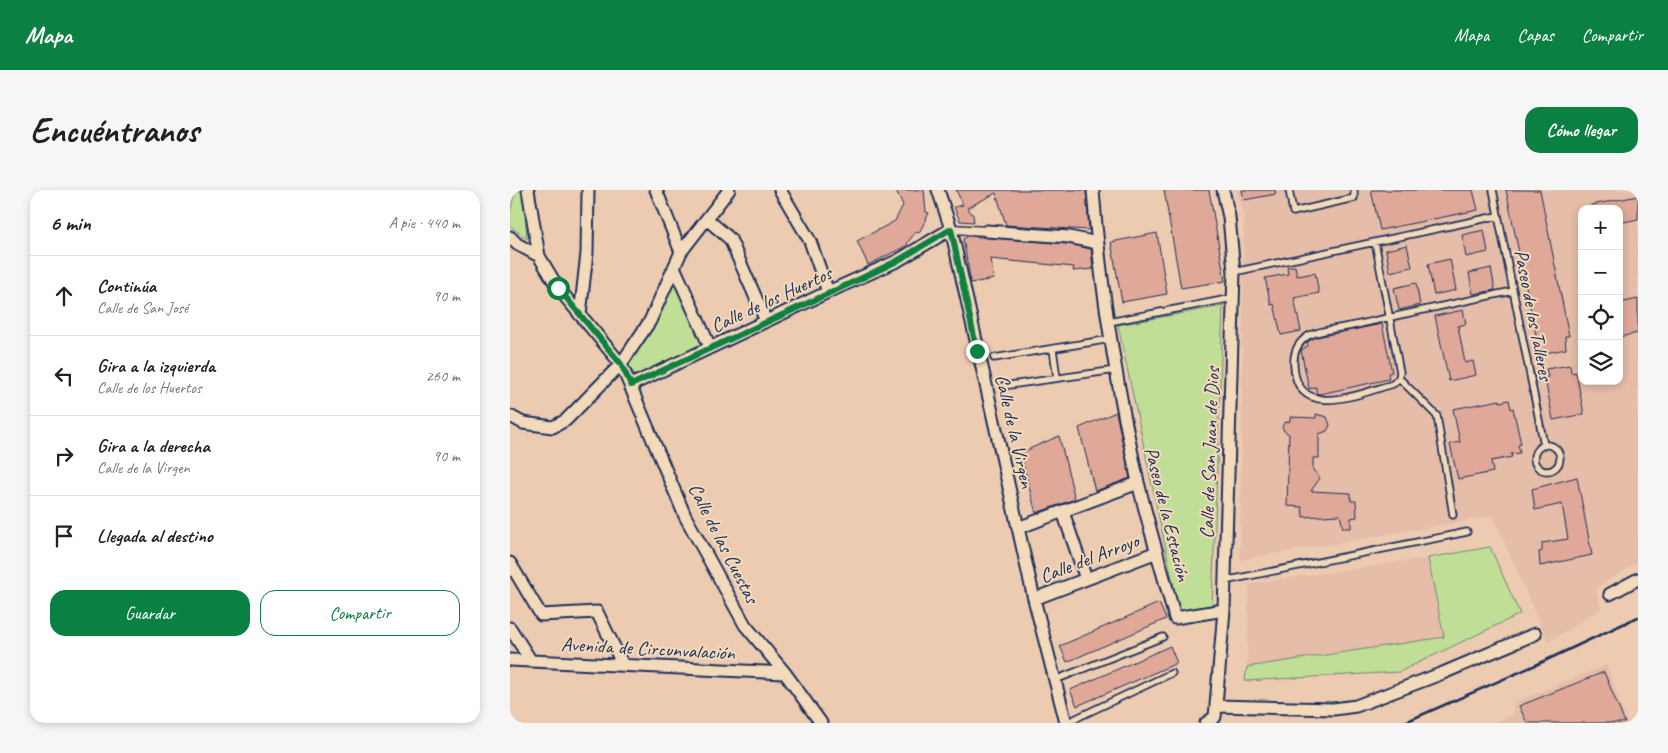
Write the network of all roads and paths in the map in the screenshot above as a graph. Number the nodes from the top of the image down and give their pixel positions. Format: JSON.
{"nodes":[{"id":1,"x":528,"y":190,"type":"edge"},
{"id":2,"x":588,"y":190,"type":"edge"},
{"id":3,"x":656,"y":190,"type":"edge"},
{"id":4,"x":729,"y":190,"type":"edge"},
{"id":5,"x":780,"y":190,"type":"edge"},
{"id":6,"x":938,"y":190,"type":"edge"},
{"id":7,"x":1093,"y":190,"type":"edge"},
{"id":8,"x":1223,"y":190,"type":"edge"},
{"id":9,"x":1289,"y":190,"type":"edge"},
{"id":10,"x":1354,"y":190,"type":"edge"},
{"id":11,"x":1493,"y":190,"type":"edge"},
{"id":12,"x":1497,"y":216,"type":"junction"},
{"id":13,"x":708,"y":220,"type":"junction"},
{"id":14,"x":951,"y":229,"type":"junction"},
{"id":15,"x":986,"y":231,"type":"joint"},
{"id":16,"x":510,"y":237,"type":"edge"},
{"id":17,"x":1375,"y":242,"type":"junction"},
{"id":18,"x":1097,"y":243,"type":"junction"},
{"id":19,"x":682,"y":252,"type":"junction"},
{"id":20,"x":538,"y":256,"type":"junction"},
{"id":21,"x":675,"y":269,"type":"junction"},
{"id":22,"x":1234,"y":272,"type":"junction"},
{"id":23,"x":828,"y":292,"type":"junction"},
{"id":24,"x":1513,"y":292,"type":"junction"},
{"id":25,"x":1233,"y":298,"type":"junction"},
{"id":26,"x":580,"y":315,"type":"junction"},
{"id":27,"x":1391,"y":317,"type":"junction"},
{"id":28,"x":766,"y":321,"type":"junction"},
{"id":29,"x":1109,"y":322,"type":"junction"},
{"id":30,"x":1111,"y":339,"type":"junction"},
{"id":31,"x":710,"y":347,"type":"junction"},
{"id":32,"x":1053,"y":349,"type":"junction"},
{"id":33,"x":994,"y":358,"type":"dead end"},
{"id":34,"x":621,"y":364,"type":"junction"},
{"id":35,"x":1116,"y":370,"type":"junction"},
{"id":36,"x":1057,"y":378,"type":"junction"},
{"id":37,"x":1399,"y":378,"type":"junction"},
{"id":38,"x":631,"y":385,"type":"junction"},
{"id":39,"x":1004,"y":386,"type":"dead end"},
{"id":40,"x":510,"y":416,"type":"edge"},
{"id":41,"x":1544,"y":446,"type":"junction"},
{"id":42,"x":1138,"y":483,"type":"junction"},
{"id":43,"x":1063,"y":512,"type":"junction"},
{"id":44,"x":1453,"y":515,"type":"dead end"},
{"id":45,"x":1018,"y":528,"type":"junction"},
{"id":46,"x":1467,"y":532,"type":"dead end"},
{"id":47,"x":1157,"y":552,"type":"junction"},
{"id":48,"x":510,"y":563,"type":"edge"},
{"id":49,"x":1086,"y":579,"type":"junction"},
{"id":50,"x":1638,"y":579,"type":"edge"},
{"id":51,"x":1224,"y":581,"type":"junction"},
{"id":52,"x":1610,"y":594,"type":"dead end"},
{"id":53,"x":1034,"y":599,"type":"junction"},
{"id":54,"x":1224,"y":610,"type":"junction"},
{"id":55,"x":510,"y":628,"type":"edge"},
{"id":56,"x":1535,"y":634,"type":"dead end"},
{"id":57,"x":1163,"y":637,"type":"dead end"},
{"id":58,"x":510,"y":660,"type":"edge"},
{"id":59,"x":531,"y":661,"type":"junction"},
{"id":60,"x":623,"y":665,"type":"junction"},
{"id":61,"x":785,"y":673,"type":"junction"},
{"id":62,"x":1172,"y":673,"type":"dead end"},
{"id":63,"x":1055,"y":680,"type":"junction"},
{"id":64,"x":1213,"y":717,"type":"edge"},
{"id":65,"x":821,"y":723,"type":"edge"},
{"id":66,"x":1066,"y":723,"type":"edge"}],
"edges":[{"from":1,"to":20,"type":"street"},
{"from":2,"to":26,"type":"street"},
{"from":3,"to":19,"type":"street"},
{"from":4,"to":13,"type":"street"},
{"from":5,"to":23,"type":"street"},
{"from":6,"to":14,"type":"street","name":"Calle de la Virgen"},
{"from":7,"to":18,"type":"street","name":"Paseo de la Estación"},
{"from":8,"to":22,"type":"street","name":"Calle de San Juan de Dios"},
{"from":9,"to":10,"type":"lane"},
{"from":11,"to":12,"type":"lane","name":"Paseo de los Talleres"},
{"from":12,"to":17,"type":"lane"},
{"from":12,"to":24,"type":"lane","name":"Paseo de los Talleres"},
{"from":13,"to":19,"type":"street"},
{"from":13,"to":28,"type":"street"},
{"from":14,"to":15,"type":"street"},
{"from":14,"to":23,"type":"street","name":"Calle de los Huertos"},
{"from":14,"to":45,"type":"street","name":"Calle de la Virgen"},
{"from":15,"to":18,"type":"street"},
{"from":16,"to":20,"type":"street"},
{"from":17,"to":22,"type":"lane"},
{"from":17,"to":27,"type":"lane"},
{"from":18,"to":29,"type":"street","name":"Paseo de la Estación"},
{"from":19,"to":21,"type":"street"},
{"from":20,"to":26,"type":"street","name":"Calle de las Cuestas"},
{"from":21,"to":31,"type":"street"},
{"from":21,"to":34,"type":"street"},
{"from":22,"to":25,"type":"street","name":"Calle de San Juan de Dios"},
{"from":23,"to":28,"type":"street","name":"Calle de los Huertos"},
{"from":24,"to":27,"type":"lane"},
{"from":24,"to":41,"type":"lane","name":"Paseo de los Talleres"},
{"from":25,"to":29,"type":"lane"},
{"from":25,"to":51,"type":"street","name":"Calle de San Juan de Dios"},
{"from":26,"to":34,"type":"street","name":"Calle de las Cuestas"},
{"from":27,"to":37,"type":"lane"},
{"from":27,"to":37,"type":"lane"},
{"from":28,"to":31,"type":"street","name":"Calle de los Huertos"},
{"from":29,"to":30,"type":"street","name":"Paseo de la Estación"},
{"from":30,"to":32,"type":"lane"},
{"from":30,"to":35,"type":"street","name":"Paseo de la Estación"},
{"from":31,"to":38,"type":"street","name":"Calle de los Huertos"},
{"from":32,"to":33,"type":"lane"},
{"from":32,"to":36,"type":"lane"},
{"from":34,"to":38,"type":"street","name":"Calle de las Cuestas"},
{"from":34,"to":40,"type":"street"},
{"from":35,"to":36,"type":"lane"},
{"from":35,"to":42,"type":"street","name":"Paseo de la Estación"},
{"from":36,"to":39,"type":"lane"},
{"from":37,"to":44,"type":"lane"},
{"from":38,"to":61,"type":"street","name":"Calle de las Cuestas"},
{"from":41,"to":41,"type":"lane"},
{"from":42,"to":43,"type":"street"},
{"from":42,"to":47,"type":"street","name":"Paseo de la Estación"},
{"from":43,"to":45,"type":"street"},
{"from":43,"to":49,"type":"street"},
{"from":45,"to":53,"type":"street","name":"Calle de la Virgen"},
{"from":46,"to":51,"type":"lane"},
{"from":47,"to":49,"type":"street","name":"Calle del Arroyo"},
{"from":47,"to":54,"type":"street","name":"Paseo de la Estación"},
{"from":48,"to":60,"type":"street"},
{"from":49,"to":53,"type":"street","name":"Calle del Arroyo"},
{"from":50,"to":52,"type":"street"},
{"from":51,"to":54,"type":"street","name":"Calle de San Juan de Dios"},
{"from":53,"to":63,"type":"street","name":"Calle de la Virgen"},
{"from":54,"to":64,"type":"street","name":"Calle de San Juan de Dios"},
{"from":55,"to":59,"type":"street"},
{"from":56,"to":64,"type":"street"},
{"from":57,"to":63,"type":"lane"},
{"from":58,"to":59,"type":"street","name":"Avenida de Circunvalación"},
{"from":59,"to":60,"type":"street","name":"Avenida de Circunvalación"},
{"from":60,"to":61,"type":"street","name":"Avenida de Circunvalación"},
{"from":61,"to":65,"type":"street","name":"Calle de las Cuestas"},
{"from":62,"to":66,"type":"lane","name":"Calle de la Virgen"},
{"from":63,"to":66,"type":"street","name":"Calle de la Virgen"}]}
